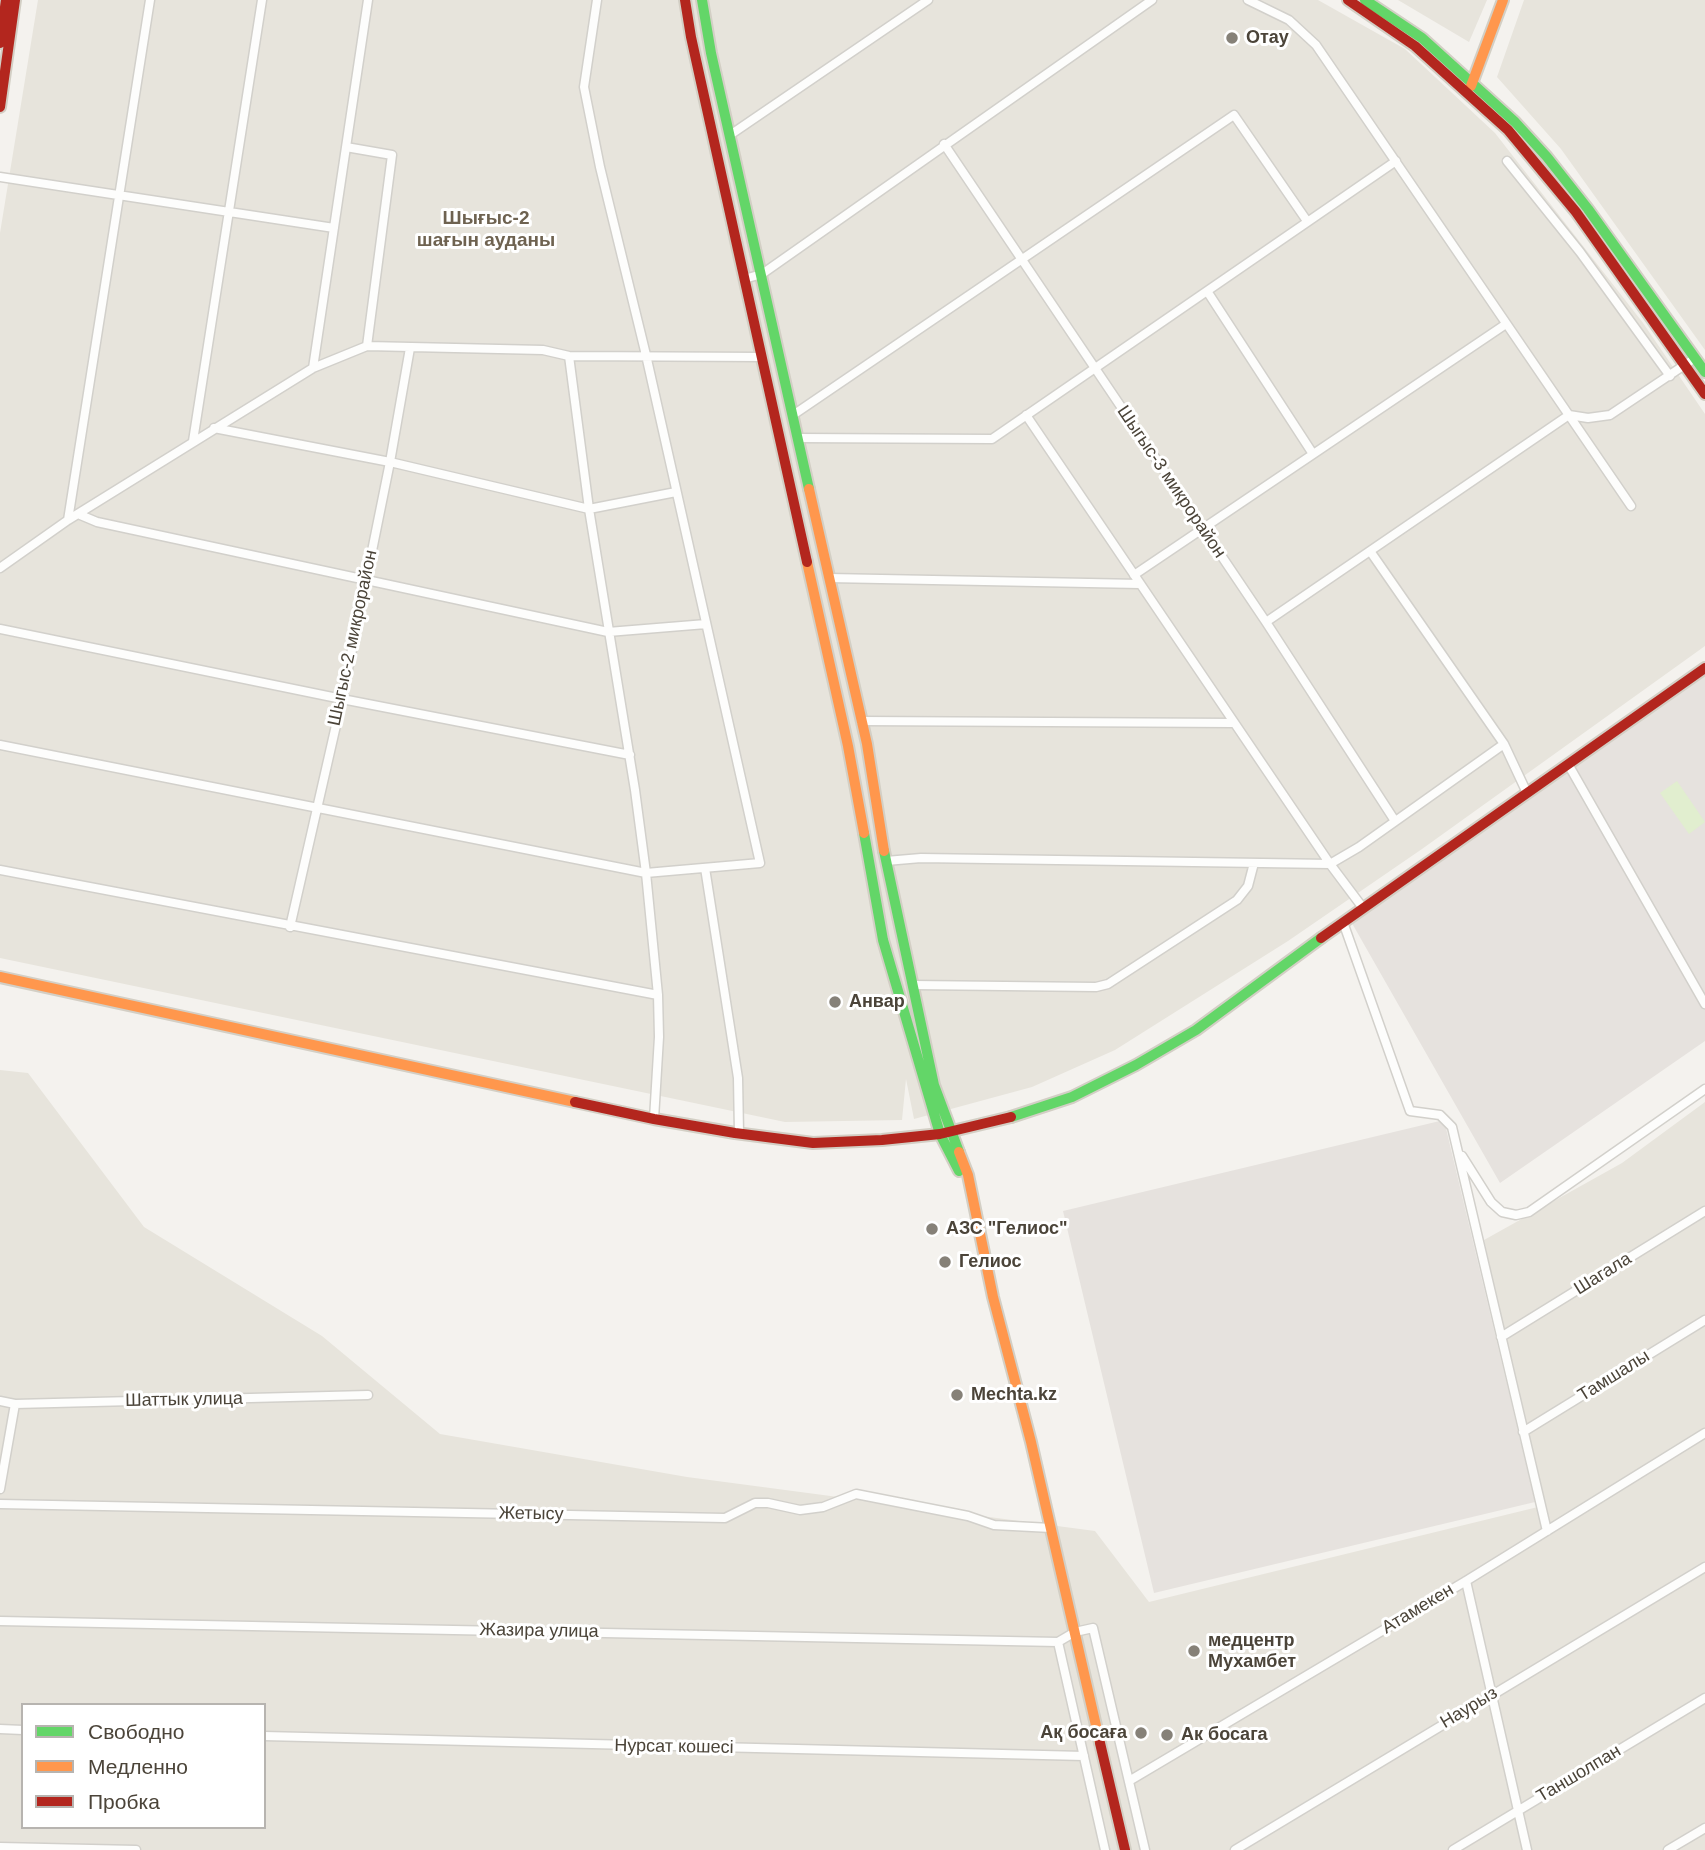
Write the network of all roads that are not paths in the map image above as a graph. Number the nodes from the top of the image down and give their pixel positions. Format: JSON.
{"nodes":[{"id":1,"x":6,"y":0,"type":"edge"},
{"id":2,"x":15,"y":0,"type":"edge"},
{"id":3,"x":150,"y":0,"type":"edge"},
{"id":4,"x":262,"y":0,"type":"edge"},
{"id":5,"x":368,"y":0,"type":"edge"},
{"id":6,"x":597,"y":0,"type":"edge"},
{"id":7,"x":685,"y":0,"type":"edge"},
{"id":8,"x":702,"y":0,"type":"edge"},
{"id":9,"x":928,"y":0,"type":"edge"},
{"id":10,"x":1152,"y":0,"type":"edge"},
{"id":11,"x":1248,"y":0,"type":"edge"},
{"id":12,"x":1348,"y":0,"type":"edge"},
{"id":13,"x":1365,"y":0,"type":"edge"},
{"id":14,"x":1503,"y":0,"type":"edge"},
{"id":15,"x":0,"y":43,"type":"edge"},
{"id":16,"x":1473,"y":82,"type":"junction"},
{"id":17,"x":1468,"y":93,"type":"junction"},
{"id":18,"x":0,"y":107,"type":"edge"},
{"id":19,"x":730,"y":135,"type":"junction"},
{"id":20,"x":944,"y":144,"type":"junction"},
{"id":21,"x":346,"y":147,"type":"junction"},
{"id":22,"x":1396,"y":161,"type":"junction"},
{"id":23,"x":1507,"y":161,"type":"dead end"},
{"id":24,"x":0,"y":177,"type":"edge"},
{"id":25,"x":118,"y":197,"type":"junction"},
{"id":26,"x":230,"y":212,"type":"junction"},
{"id":27,"x":1307,"y":221,"type":"junction"},
{"id":28,"x":334,"y":228,"type":"junction"},
{"id":29,"x":1021,"y":258,"type":"junction"},
{"id":30,"x":762,"y":274,"type":"junction"},
{"id":31,"x":744,"y":279,"type":"junction"},
{"id":32,"x":1207,"y":291,"type":"junction"},
{"id":33,"x":1506,"y":324,"type":"junction"},
{"id":34,"x":367,"y":346,"type":"junction"},
{"id":35,"x":410,"y":348,"type":"junction"},
{"id":36,"x":646,"y":355,"type":"junction"},
{"id":37,"x":569,"y":356,"type":"junction"},
{"id":38,"x":762,"y":357,"type":"junction"},
{"id":39,"x":1695,"y":358,"type":"junction"},
{"id":40,"x":1685,"y":365,"type":"junction"},
{"id":41,"x":313,"y":368,"type":"junction"},
{"id":42,"x":1095,"y":368,"type":"junction"},
{"id":43,"x":1705,"y":372,"type":"edge"},
{"id":44,"x":1670,"y":376,"type":"junction"},
{"id":45,"x":1705,"y":394,"type":"edge"},
{"id":46,"x":793,"y":415,"type":"junction"},
{"id":47,"x":1027,"y":415,"type":"junction"},
{"id":48,"x":1569,"y":415,"type":"junction"},
{"id":49,"x":214,"y":428,"type":"junction"},
{"id":50,"x":798,"y":438,"type":"junction"},
{"id":51,"x":193,"y":441,"type":"junction"},
{"id":52,"x":1313,"y":454,"type":"junction"},
{"id":53,"x":390,"y":462,"type":"junction"},
{"id":54,"x":676,"y":492,"type":"junction"},
{"id":55,"x":1631,"y":506,"type":"dead end"},
{"id":56,"x":589,"y":509,"type":"junction"},
{"id":57,"x":78,"y":514,"type":"junction"},
{"id":58,"x":68,"y":520,"type":"junction"},
{"id":59,"x":1203,"y":528,"type":"junction"},
{"id":60,"x":1370,"y":551,"type":"junction"},
{"id":61,"x":0,"y":568,"type":"edge"},
{"id":62,"x":1134,"y":575,"type":"junction"},
{"id":63,"x":828,"y":578,"type":"junction"},
{"id":64,"x":365,"y":580,"type":"junction"},
{"id":65,"x":1140,"y":584,"type":"junction"},
{"id":66,"x":1266,"y":622,"type":"junction"},
{"id":67,"x":706,"y":624,"type":"junction"},
{"id":68,"x":0,"y":629,"type":"edge"},
{"id":69,"x":608,"y":632,"type":"junction"},
{"id":70,"x":1705,"y":668,"type":"edge"},
{"id":71,"x":342,"y":699,"type":"junction"},
{"id":72,"x":861,"y":721,"type":"junction"},
{"id":73,"x":1234,"y":723,"type":"junction"},
{"id":74,"x":867,"y":744,"type":"junction"},
{"id":75,"x":1504,"y":744,"type":"junction"},
{"id":76,"x":0,"y":745,"type":"edge"},
{"id":77,"x":848,"y":746,"type":"junction"},
{"id":78,"x":629,"y":755,"type":"junction"},
{"id":79,"x":1568,"y":764,"type":"junction"},
{"id":80,"x":1527,"y":793,"type":"junction"},
{"id":81,"x":317,"y":808,"type":"junction"},
{"id":82,"x":1395,"y":821,"type":"junction"},
{"id":83,"x":886,"y":861,"type":"junction"},
{"id":84,"x":1254,"y":863,"type":"junction"},
{"id":85,"x":1330,"y":864,"type":"junction"},
{"id":86,"x":705,"y":867,"type":"junction"},
{"id":87,"x":0,"y":870,"type":"edge"},
{"id":88,"x":646,"y":873,"type":"junction"},
{"id":89,"x":1363,"y":908,"type":"junction"},
{"id":90,"x":1343,"y":922,"type":"junction"},
{"id":91,"x":290,"y":927,"type":"junction"},
{"id":92,"x":0,"y":977,"type":"edge"},
{"id":93,"x":913,"y":985,"type":"junction"},
{"id":94,"x":658,"y":995,"type":"junction"},
{"id":95,"x":1705,"y":1004,"type":"edge"},
{"id":96,"x":1705,"y":1089,"type":"edge"},
{"id":97,"x":654,"y":1119,"type":"junction"},
{"id":98,"x":739,"y":1133,"type":"junction"},
{"id":99,"x":945,"y":1133,"type":"junction"},
{"id":100,"x":1458,"y":1149,"type":"junction"},
{"id":101,"x":1705,"y":1211,"type":"edge"},
{"id":102,"x":1705,"y":1320,"type":"edge"},
{"id":103,"x":1501,"y":1337,"type":"junction"},
{"id":104,"x":368,"y":1395,"type":"dead end"},
{"id":105,"x":0,"y":1401,"type":"edge"},
{"id":106,"x":15,"y":1404,"type":"junction"},
{"id":107,"x":1523,"y":1432,"type":"junction"},
{"id":108,"x":1705,"y":1433,"type":"edge"},
{"id":109,"x":0,"y":1489,"type":"edge"},
{"id":110,"x":0,"y":1504,"type":"edge"},
{"id":111,"x":1051,"y":1528,"type":"junction"},
{"id":112,"x":1547,"y":1531,"type":"junction"},
{"id":113,"x":1705,"y":1567,"type":"edge"},
{"id":114,"x":1466,"y":1581,"type":"junction"},
{"id":115,"x":0,"y":1621,"type":"edge"},
{"id":116,"x":1075,"y":1632,"type":"junction"},
{"id":117,"x":1058,"y":1642,"type":"junction"},
{"id":118,"x":1491,"y":1695,"type":"junction"},
{"id":119,"x":1705,"y":1698,"type":"edge"},
{"id":120,"x":0,"y":1729,"type":"edge"},
{"id":121,"x":21,"y":1730,"type":"edge"},
{"id":122,"x":266,"y":1736,"type":"edge"},
{"id":123,"x":1083,"y":1756,"type":"junction"},
{"id":124,"x":1129,"y":1781,"type":"junction"},
{"id":125,"x":1518,"y":1811,"type":"junction"},
{"id":126,"x":1705,"y":1828,"type":"edge"},
{"id":127,"x":0,"y":1847,"type":"edge"},
{"id":128,"x":136,"y":1850,"type":"edge"},
{"id":129,"x":1105,"y":1850,"type":"edge"},
{"id":130,"x":1125,"y":1850,"type":"edge"},
{"id":131,"x":1145,"y":1850,"type":"edge"},
{"id":132,"x":1235,"y":1850,"type":"edge"},
{"id":133,"x":1453,"y":1850,"type":"edge"},
{"id":134,"x":1527,"y":1850,"type":"edge"},
{"id":135,"x":1668,"y":1850,"type":"edge"}],
"edges":[{"from":1,"to":15,"type":"main road"},
{"from":2,"to":18,"type":"main road"},
{"from":3,"to":25,"type":"street"},
{"from":4,"to":26,"type":"street"},
{"from":5,"to":21,"type":"street"},
{"from":6,"to":36,"type":"street"},
{"from":7,"to":31,"type":"main road"},
{"from":8,"to":19,"type":"main road"},
{"from":9,"to":19,"type":"street"},
{"from":10,"to":20,"type":"street"},
{"from":11,"to":22,"type":"street"},
{"from":12,"to":17,"type":"main road"},
{"from":13,"to":16,"type":"main road"},
{"from":14,"to":16,"type":"main road"},
{"from":16,"to":17,"type":"main road"},
{"from":16,"to":39,"type":"main road"},
{"from":17,"to":40,"type":"main road"},
{"from":19,"to":30,"type":"main road"},
{"from":20,"to":29,"type":"street","name":"Шыгыс-3 микрорайон"},
{"from":20,"to":30,"type":"street"},
{"from":21,"to":28,"type":"street"},
{"from":21,"to":34,"type":"street"},
{"from":22,"to":27,"type":"street"},
{"from":22,"to":33,"type":"street"},
{"from":23,"to":44,"type":"street"},
{"from":24,"to":25,"type":"street"},
{"from":25,"to":26,"type":"street"},
{"from":25,"to":58,"type":"street"},
{"from":26,"to":28,"type":"street"},
{"from":26,"to":51,"type":"street"},
{"from":27,"to":29,"type":"street"},
{"from":27,"to":32,"type":"street"},
{"from":28,"to":41,"type":"street"},
{"from":29,"to":42,"type":"street","name":"Шыгыс-3 микрорайон"},
{"from":29,"to":46,"type":"street"},
{"from":30,"to":31,"type":"street"},
{"from":30,"to":46,"type":"main road"},
{"from":31,"to":38,"type":"main road"},
{"from":32,"to":42,"type":"street"},
{"from":32,"to":52,"type":"street"},
{"from":33,"to":48,"type":"street"},
{"from":33,"to":52,"type":"street"},
{"from":34,"to":35,"type":"street"},
{"from":34,"to":41,"type":"street"},
{"from":35,"to":37,"type":"street"},
{"from":35,"to":53,"type":"street","name":"Шыгыс-2 микрорайон"},
{"from":36,"to":37,"type":"street"},
{"from":36,"to":38,"type":"street"},
{"from":36,"to":54,"type":"street"},
{"from":37,"to":56,"type":"street"},
{"from":38,"to":77,"type":"main road"},
{"from":39,"to":40,"type":"street"},
{"from":39,"to":43,"type":"main road"},
{"from":40,"to":44,"type":"street"},
{"from":40,"to":45,"type":"main road"},
{"from":41,"to":49,"type":"street"},
{"from":42,"to":47,"type":"street"},
{"from":42,"to":59,"type":"street","name":"Шыгыс-3 микрорайон"},
{"from":44,"to":48,"type":"street"},
{"from":46,"to":50,"type":"main road"},
{"from":47,"to":50,"type":"street"},
{"from":47,"to":62,"type":"street"},
{"from":48,"to":55,"type":"street"},
{"from":48,"to":60,"type":"street"},
{"from":49,"to":51,"type":"street"},
{"from":49,"to":53,"type":"street"},
{"from":50,"to":63,"type":"main road"},
{"from":51,"to":57,"type":"street"},
{"from":52,"to":59,"type":"street"},
{"from":53,"to":56,"type":"street"},
{"from":53,"to":64,"type":"street","name":"Шыгыс-2 микрорайон"},
{"from":54,"to":56,"type":"street"},
{"from":54,"to":67,"type":"street"},
{"from":56,"to":69,"type":"street"},
{"from":57,"to":58,"type":"street"},
{"from":57,"to":64,"type":"street"},
{"from":58,"to":61,"type":"street"},
{"from":59,"to":62,"type":"street"},
{"from":59,"to":66,"type":"street","name":"Шыгыс-3 микрорайон"},
{"from":60,"to":66,"type":"street"},
{"from":60,"to":75,"type":"street"},
{"from":62,"to":65,"type":"street"},
{"from":63,"to":65,"type":"street"},
{"from":63,"to":72,"type":"main road"},
{"from":64,"to":69,"type":"street"},
{"from":64,"to":71,"type":"street","name":"Шыгыс-2 микрорайон"},
{"from":65,"to":73,"type":"street"},
{"from":66,"to":82,"type":"street","name":"Шыгыс-3 микрорайон"},
{"from":67,"to":69,"type":"street"},
{"from":67,"to":86,"type":"street"},
{"from":68,"to":71,"type":"street"},
{"from":69,"to":78,"type":"street"},
{"from":70,"to":79,"type":"main road"},
{"from":71,"to":78,"type":"street"},
{"from":71,"to":81,"type":"street","name":"Шыгыс-2 микрорайон"},
{"from":72,"to":73,"type":"street"},
{"from":72,"to":74,"type":"main road"},
{"from":73,"to":85,"type":"street"},
{"from":74,"to":77,"type":"main road"},
{"from":74,"to":83,"type":"main road"},
{"from":75,"to":80,"type":"street"},
{"from":75,"to":82,"type":"street"},
{"from":76,"to":81,"type":"street"},
{"from":77,"to":99,"type":"main road"},
{"from":78,"to":88,"type":"street"},
{"from":79,"to":80,"type":"main road"},
{"from":79,"to":95,"type":"street"},
{"from":80,"to":89,"type":"main road"},
{"from":81,"to":88,"type":"street"},
{"from":81,"to":91,"type":"street","name":"Шыгыс-2 микрорайон"},
{"from":82,"to":85,"type":"street"},
{"from":83,"to":84,"type":"street"},
{"from":83,"to":93,"type":"main road"},
{"from":84,"to":85,"type":"street"},
{"from":84,"to":93,"type":"street"},
{"from":85,"to":89,"type":"street"},
{"from":86,"to":88,"type":"street"},
{"from":86,"to":98,"type":"street"},
{"from":87,"to":91,"type":"street"},
{"from":88,"to":94,"type":"street"},
{"from":89,"to":90,"type":"main road"},
{"from":90,"to":99,"type":"main road"},
{"from":90,"to":100,"type":"street"},
{"from":91,"to":94,"type":"street"},
{"from":92,"to":97,"type":"main road"},
{"from":93,"to":99,"type":"main road"},
{"from":94,"to":97,"type":"street"},
{"from":96,"to":100,"type":"street"},
{"from":97,"to":98,"type":"main road"},
{"from":98,"to":99,"type":"main road"},
{"from":99,"to":111,"type":"main road"},
{"from":100,"to":103,"type":"street"},
{"from":101,"to":103,"type":"street","name":"Шагала"},
{"from":102,"to":107,"type":"street","name":"Тамшалы"},
{"from":103,"to":107,"type":"street"},
{"from":104,"to":106,"type":"street","name":"Шаттык улица"},
{"from":105,"to":106,"type":"street","name":"Шаттык улица"},
{"from":106,"to":109,"type":"street"},
{"from":107,"to":112,"type":"street"},
{"from":108,"to":112,"type":"street","name":"Атамекен"},
{"from":110,"to":111,"type":"street","name":"Жетысу"},
{"from":111,"to":116,"type":"main road"},
{"from":112,"to":114,"type":"street","name":"Атамекен"},
{"from":113,"to":118,"type":"street","name":"Наурыз"},
{"from":114,"to":118,"type":"street"},
{"from":114,"to":124,"type":"street","name":"Атамекен"},
{"from":115,"to":117,"type":"street","name":"Жазира улица"},
{"from":116,"to":117,"type":"street"},
{"from":116,"to":124,"type":"street"},
{"from":116,"to":130,"type":"main road"},
{"from":117,"to":123,"type":"street"},
{"from":118,"to":125,"type":"street"},
{"from":118,"to":132,"type":"street","name":"Наурыз"},
{"from":119,"to":125,"type":"street","name":"Таншолпан"},
{"from":120,"to":121,"type":"street"},
{"from":122,"to":123,"type":"street","name":"Нурсат кошесi"},
{"from":123,"to":129,"type":"street"},
{"from":124,"to":131,"type":"street"},
{"from":125,"to":133,"type":"street","name":"Таншолпан"},
{"from":125,"to":134,"type":"street"},
{"from":126,"to":135,"type":"street"},
{"from":127,"to":128,"type":"street"}]}
